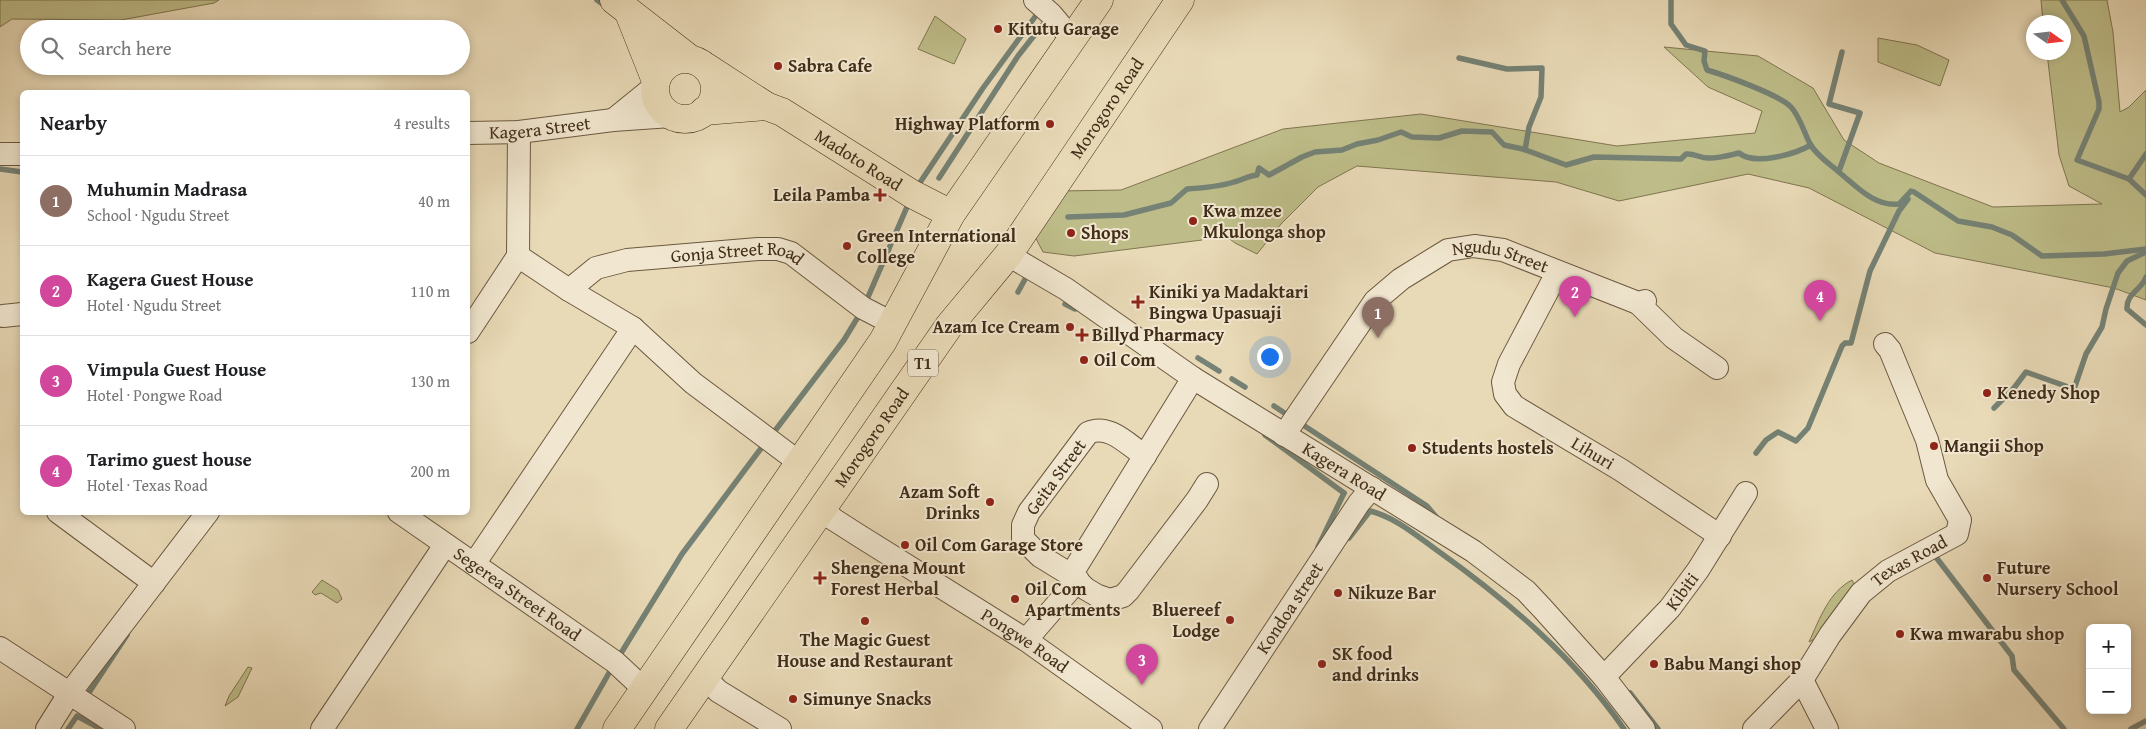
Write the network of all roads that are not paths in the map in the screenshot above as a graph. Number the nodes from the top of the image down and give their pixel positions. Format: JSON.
{"nodes":[{"id":1,"x":1034,"y":0,"type":"edge"},
{"id":2,"x":1099,"y":0,"type":"edge"},
{"id":3,"x":1180,"y":0,"type":"edge"},
{"id":4,"x":622,"y":7,"type":"edge"},
{"id":5,"x":1072,"y":39,"type":"junction"},
{"id":6,"x":698,"y":63,"type":"junction"},
{"id":7,"x":655,"y":84,"type":"junction"},
{"id":8,"x":766,"y":106,"type":"junction"},
{"id":9,"x":704,"y":111,"type":"junction"},
{"id":10,"x":671,"y":116,"type":"junction"},
{"id":11,"x":612,"y":120,"type":"junction"},
{"id":12,"x":520,"y":132,"type":"junction"},
{"id":13,"x":470,"y":133,"type":"edge"},
{"id":14,"x":0,"y":154,"type":"edge"},
{"id":15,"x":20,"y":154,"type":"edge"},
{"id":16,"x":952,"y":214,"type":"junction"},
{"id":17,"x":518,"y":256,"type":"junction"},
{"id":18,"x":1008,"y":256,"type":"junction"},
{"id":19,"x":1557,"y":273,"type":"junction"},
{"id":20,"x":569,"y":290,"type":"junction"},
{"id":21,"x":892,"y":322,"type":"junction"},
{"id":22,"x":633,"y":328,"type":"junction"},
{"id":23,"x":470,"y":329,"type":"edge"},
{"id":24,"x":1885,"y":344,"type":"dead end"},
{"id":25,"x":1717,"y":368,"type":"dead end"},
{"id":26,"x":1193,"y":378,"type":"junction"},
{"id":27,"x":1284,"y":435,"type":"junction"},
{"id":28,"x":1145,"y":456,"type":"junction"},
{"id":29,"x":800,"y":463,"type":"junction"},
{"id":30,"x":1207,"y":484,"type":"dead end"},
{"id":31,"x":1372,"y":488,"type":"junction"},
{"id":32,"x":1746,"y":493,"type":"dead end"},
{"id":33,"x":823,"y":508,"type":"junction"},
{"id":34,"x":62,"y":515,"type":"edge"},
{"id":35,"x":206,"y":515,"type":"edge"},
{"id":36,"x":403,"y":515,"type":"edge"},
{"id":37,"x":1720,"y":536,"type":"junction"},
{"id":38,"x":445,"y":545,"type":"junction"},
{"id":39,"x":474,"y":564,"type":"junction"},
{"id":40,"x":1070,"y":574,"type":"junction"},
{"id":41,"x":154,"y":583,"type":"junction"},
{"id":42,"x":1026,"y":640,"type":"junction"},
{"id":43,"x":0,"y":648,"type":"edge"},
{"id":44,"x":704,"y":676,"type":"junction"},
{"id":45,"x":1604,"y":677,"type":"junction"},
{"id":46,"x":1802,"y":680,"type":"junction"},
{"id":47,"x":639,"y":684,"type":"junction"},
{"id":48,"x":70,"y":694,"type":"junction"},
{"id":49,"x":47,"y":729,"type":"edge"},
{"id":50,"x":124,"y":729,"type":"edge"},
{"id":51,"x":322,"y":729,"type":"edge"},
{"id":52,"x":617,"y":729,"type":"edge"},
{"id":53,"x":669,"y":729,"type":"edge"},
{"id":54,"x":780,"y":729,"type":"edge"},
{"id":55,"x":1151,"y":729,"type":"edge"},
{"id":56,"x":1210,"y":729,"type":"edge"},
{"id":57,"x":1644,"y":729,"type":"edge"},
{"id":58,"x":1754,"y":729,"type":"edge"},
{"id":59,"x":1827,"y":729,"type":"edge"}],
"edges":[{"from":1,"to":5,"type":"street"},
{"from":2,"to":5,"type":"main road"},
{"from":3,"to":18,"type":"main road","name":"Morogoro Road","number":"T1"},
{"from":4,"to":6,"type":"main road","name":"Madoto Road"},
{"from":4,"to":7,"type":"main road","name":"Madoto Road"},
{"from":5,"to":16,"type":"main road"},
{"from":6,"to":7,"type":"main road"},
{"from":6,"to":8,"type":"main road","name":"Madoto Road"},
{"from":6,"to":9,"type":"main road"},
{"from":7,"to":10,"type":"main road"},
{"from":7,"to":11,"type":"street","name":"Kagera Street"},
{"from":8,"to":9,"type":"main road","name":"Madoto Road"},
{"from":8,"to":16,"type":"main road","name":"Madoto Road"},
{"from":9,"to":10,"type":"main road"},
{"from":10,"to":11,"type":"street","name":"Kagera Street"},
{"from":11,"to":12,"type":"street","name":"Kagera Street"},
{"from":12,"to":13,"type":"street","name":"Kagera Street"},
{"from":12,"to":17,"type":"street"},
{"from":14,"to":15,"type":"street"},
{"from":16,"to":21,"type":"main road"},
{"from":17,"to":20,"type":"street"},
{"from":17,"to":23,"type":"street"},
{"from":18,"to":26,"type":"street","name":"Kagera Road"},
{"from":18,"to":33,"type":"main road","name":"Morogoro Road","number":"T1"},
{"from":19,"to":25,"type":"street","name":"Ngudu Street"},
{"from":19,"to":27,"type":"street","name":"Ngudu Street"},
{"from":19,"to":37,"type":"street","name":"Lihuri"},
{"from":20,"to":21,"type":"street","name":"Gonja Street Road"},
{"from":20,"to":22,"type":"street"},
{"from":21,"to":29,"type":"main road"},
{"from":22,"to":29,"type":"street"},
{"from":22,"to":39,"type":"street"},
{"from":24,"to":46,"type":"street","name":"Texas Road"},
{"from":26,"to":27,"type":"street","name":"Kagera Road"},
{"from":26,"to":28,"type":"street"},
{"from":27,"to":31,"type":"street","name":"Kagera Road"},
{"from":28,"to":40,"type":"street"},
{"from":28,"to":40,"type":"street","name":"Geita Street"},
{"from":29,"to":47,"type":"main road"},
{"from":30,"to":40,"type":"street"},
{"from":31,"to":45,"type":"street","name":"Kagera Road"},
{"from":31,"to":56,"type":"street","name":"Kondoa street"},
{"from":32,"to":37,"type":"street","name":"Kibiti"},
{"from":33,"to":42,"type":"street","name":"Pongwe Road"},
{"from":33,"to":44,"type":"main road","name":"Morogoro Road","number":"T1"},
{"from":34,"to":41,"type":"street"},
{"from":35,"to":41,"type":"street"},
{"from":36,"to":38,"type":"street","name":"Segerea Street Road"},
{"from":37,"to":45,"type":"street","name":"Kibiti"},
{"from":38,"to":39,"type":"street","name":"Segerea Street Road"},
{"from":38,"to":51,"type":"street"},
{"from":39,"to":47,"type":"street","name":"Segerea Street Road"},
{"from":40,"to":42,"type":"street"},
{"from":41,"to":48,"type":"street"},
{"from":42,"to":55,"type":"street","name":"Pongwe Road"},
{"from":43,"to":48,"type":"street"},
{"from":44,"to":53,"type":"main road","name":"Morogoro Road","number":"T1"},
{"from":44,"to":54,"type":"street"},
{"from":45,"to":57,"type":"street","name":"Kagera Road"},
{"from":46,"to":58,"type":"street","name":"Texas Road"},
{"from":46,"to":59,"type":"street"},
{"from":47,"to":52,"type":"main road"},
{"from":48,"to":49,"type":"street"},
{"from":48,"to":50,"type":"street"}]}
